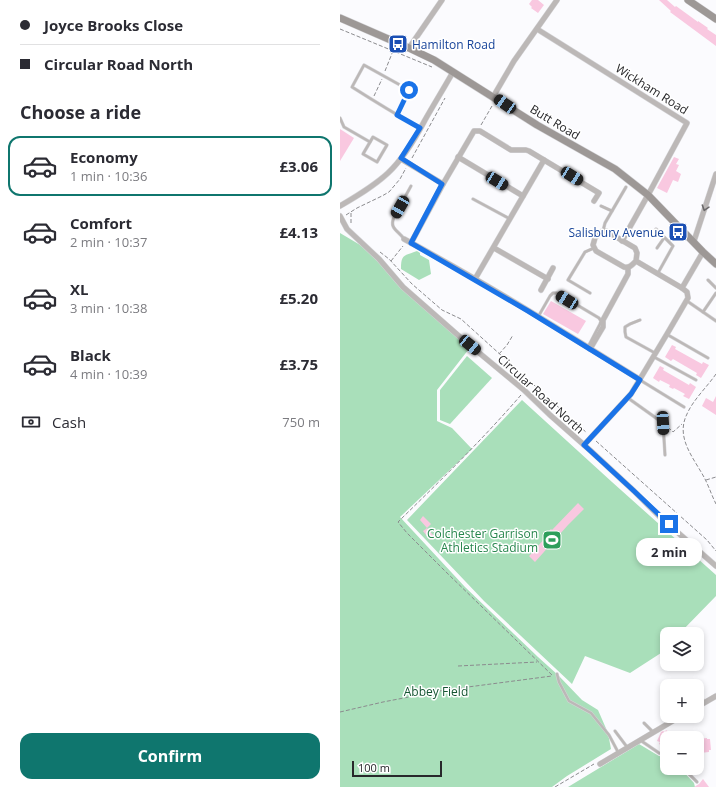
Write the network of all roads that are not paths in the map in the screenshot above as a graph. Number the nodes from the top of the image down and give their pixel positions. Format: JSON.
{"nodes":[{"id":1,"x":442,"y":0,"type":"edge"},
{"id":2,"x":557,"y":0,"type":"edge"},
{"id":3,"x":688,"y":0,"type":"edge"},
{"id":4,"x":340,"y":18,"type":"edge"},
{"id":5,"x":716,"y":19,"type":"edge"},
{"id":6,"x":537,"y":29,"type":"junction"},
{"id":7,"x":409,"y":48,"type":"junction"},
{"id":8,"x":453,"y":72,"type":"junction"},
{"id":9,"x":494,"y":99,"type":"junction"},
{"id":10,"x":397,"y":115,"type":"junction"},
{"id":11,"x":340,"y":118,"type":"edge"},
{"id":12,"x":420,"y":128,"type":"junction"},
{"id":13,"x":370,"y":142,"type":"junction"},
{"id":14,"x":458,"y":157,"type":"junction"},
{"id":15,"x":401,"y":158,"type":"junction"},
{"id":16,"x":544,"y":160,"type":"junction"},
{"id":17,"x":716,"y":174,"type":"edge"},
{"id":18,"x":442,"y":184,"type":"junction"},
{"id":19,"x":411,"y":186,"type":"dead end"},
{"id":20,"x":626,"y":187,"type":"dead end"},
{"id":21,"x":648,"y":195,"type":"junction"},
{"id":22,"x":523,"y":196,"type":"junction"},
{"id":23,"x":473,"y":199,"type":"dead end"},
{"id":24,"x":594,"y":201,"type":"dead end"},
{"id":25,"x":340,"y":206,"type":"edge"},
{"id":26,"x":602,"y":206,"type":"dead end"},
{"id":27,"x":612,"y":212,"type":"junction"},
{"id":28,"x":340,"y":216,"type":"edge"},
{"id":29,"x":510,"y":219,"type":"junction"},
{"id":30,"x":656,"y":229,"type":"dead end"},
{"id":31,"x":603,"y":232,"type":"junction"},
{"id":32,"x":664,"y":238,"type":"junction"},
{"id":33,"x":407,"y":241,"type":"junction"},
{"id":34,"x":622,"y":241,"type":"junction"},
{"id":35,"x":694,"y":242,"type":"junction"},
{"id":36,"x":494,"y":248,"type":"junction"},
{"id":37,"x":594,"y":248,"type":"junction"},
{"id":38,"x":657,"y":248,"type":"dead end"},
{"id":39,"x":703,"y":252,"type":"junction"},
{"id":40,"x":636,"y":260,"type":"junction"},
{"id":41,"x":716,"y":264,"type":"edge"},
{"id":42,"x":553,"y":268,"type":"dead end"},
{"id":43,"x":628,"y":268,"type":"junction"},
{"id":44,"x":658,"y":273,"type":"junction"},
{"id":45,"x":548,"y":279,"type":"junction"},
{"id":46,"x":475,"y":280,"type":"junction"},
{"id":47,"x":708,"y":280,"type":"dead end"},
{"id":48,"x":682,"y":288,"type":"junction"},
{"id":49,"x":716,"y":288,"type":"edge"},
{"id":50,"x":541,"y":290,"type":"dead end"},
{"id":51,"x":590,"y":293,"type":"dead end"},
{"id":52,"x":716,"y":293,"type":"edge"},
{"id":53,"x":687,"y":301,"type":"junction"},
{"id":54,"x":703,"y":312,"type":"junction"},
{"id":55,"x":538,"y":317,"type":"junction"},
{"id":56,"x":640,"y":320,"type":"dead end"},
{"id":57,"x":716,"y":321,"type":"edge"},
{"id":58,"x":667,"y":334,"type":"junction"},
{"id":59,"x":589,"y":348,"type":"junction"},
{"id":60,"x":655,"y":355,"type":"junction"},
{"id":61,"x":708,"y":358,"type":"dead end"},
{"id":62,"x":640,"y":380,"type":"junction"},
{"id":63,"x":696,"y":380,"type":"dead end"},
{"id":64,"x":627,"y":397,"type":"junction"},
{"id":65,"x":684,"y":407,"type":"dead end"},
{"id":66,"x":584,"y":445,"type":"junction"},
{"id":67,"x":665,"y":455,"type":"dead end"},
{"id":68,"x":716,"y":566,"type":"edge"},
{"id":69,"x":557,"y":674,"type":"dead end"},
{"id":70,"x":716,"y":696,"type":"edge"},
{"id":71,"x":704,"y":703,"type":"edge"},
{"id":72,"x":644,"y":723,"type":"dead end"},
{"id":73,"x":669,"y":723,"type":"edge"},
{"id":74,"x":615,"y":731,"type":"dead end"},
{"id":75,"x":653,"y":732,"type":"junction"},
{"id":76,"x":640,"y":740,"type":"junction"},
{"id":77,"x":627,"y":747,"type":"junction"},
{"id":78,"x":618,"y":752,"type":"junction"},
{"id":79,"x":660,"y":753,"type":"edge"},
{"id":80,"x":599,"y":762,"type":"road end"},
{"id":81,"x":690,"y":775,"type":"edge"},
{"id":82,"x":697,"y":782,"type":"dead end"}],
"edges":[{"from":1,"to":7,"type":"street"},
{"from":2,"to":6,"type":"street"},
{"from":3,"to":5,"type":"main road"},
{"from":4,"to":7,"type":"main road","name":"Butt Road"},
{"from":6,"to":9,"type":"street"},
{"from":6,"to":21,"type":"street","name":"Wickham Road"},
{"from":7,"to":8,"type":"main road","name":"Butt Road"},
{"from":8,"to":9,"type":"main road","name":"Butt Road"},
{"from":8,"to":12,"type":"street"},
{"from":9,"to":21,"type":"main road","name":"Butt Road"},
{"from":10,"to":10,"type":"lane"},
{"from":10,"to":12,"type":"lane"},
{"from":11,"to":13,"type":"lane"},
{"from":12,"to":15,"type":"street"},
{"from":13,"to":13,"type":"lane"},
{"from":14,"to":16,"type":"street"},
{"from":14,"to":18,"type":"street"},
{"from":14,"to":22,"type":"street"},
{"from":15,"to":18,"type":"street"},
{"from":15,"to":25,"type":"street"},
{"from":16,"to":22,"type":"street"},
{"from":16,"to":24,"type":"street"},
{"from":17,"to":35,"type":"street","one_way":true},
{"from":18,"to":33,"type":"street"},
{"from":19,"to":33,"type":"lane"},
{"from":20,"to":27,"type":"lane"},
{"from":21,"to":34,"type":"street"},
{"from":21,"to":35,"type":"main road","name":"Butt Road"},
{"from":22,"to":29,"type":"street"},
{"from":23,"to":29,"type":"lane"},
{"from":26,"to":27,"type":"lane"},
{"from":27,"to":31,"type":"lane"},
{"from":28,"to":66,"type":"street","name":"Circular Road North"},
{"from":29,"to":36,"type":"street"},
{"from":30,"to":32,"type":"lane"},
{"from":31,"to":34,"type":"street"},
{"from":31,"to":37,"type":"street"},
{"from":32,"to":38,"type":"lane"},
{"from":32,"to":44,"type":"lane"},
{"from":33,"to":46,"type":"street"},
{"from":34,"to":40,"type":"street"},
{"from":35,"to":39,"type":"main road","name":"Butt Road"},
{"from":36,"to":45,"type":"street"},
{"from":36,"to":46,"type":"street"},
{"from":37,"to":43,"type":"street"},
{"from":37,"to":51,"type":"lane"},
{"from":39,"to":41,"type":"main road","name":"Butt Road"},
{"from":39,"to":48,"type":"street"},
{"from":40,"to":43,"type":"street"},
{"from":40,"to":44,"type":"street"},
{"from":42,"to":45,"type":"street"},
{"from":43,"to":59,"type":"street"},
{"from":44,"to":48,"type":"street"},
{"from":45,"to":50,"type":"street"},
{"from":46,"to":55,"type":"street"},
{"from":47,"to":49,"type":"lane"},
{"from":48,"to":53,"type":"street"},
{"from":52,"to":54,"type":"lane"},
{"from":53,"to":54,"type":"lane"},
{"from":53,"to":58,"type":"street"},
{"from":54,"to":57,"type":"lane"},
{"from":55,"to":59,"type":"street"},
{"from":55,"to":59,"type":"lane"},
{"from":56,"to":60,"type":"lane"},
{"from":58,"to":60,"type":"street"},
{"from":58,"to":61,"type":"lane"},
{"from":59,"to":62,"type":"street"},
{"from":60,"to":62,"type":"street"},
{"from":60,"to":63,"type":"lane"},
{"from":62,"to":64,"type":"street"},
{"from":62,"to":65,"type":"lane"},
{"from":64,"to":66,"type":"street"},
{"from":64,"to":67,"type":"lane"},
{"from":66,"to":68,"type":"street","name":"Circular Road North"},
{"from":69,"to":78,"type":"lane"},
{"from":70,"to":71,"type":"street"},
{"from":72,"to":75,"type":"lane"},
{"from":73,"to":75,"type":"street"},
{"from":74,"to":77,"type":"lane"},
{"from":75,"to":76,"type":"street"},
{"from":76,"to":77,"type":"street"},
{"from":76,"to":79,"type":"lane"},
{"from":77,"to":78,"type":"street"},
{"from":78,"to":80,"type":"street"},
{"from":81,"to":82,"type":"lane"}]}
